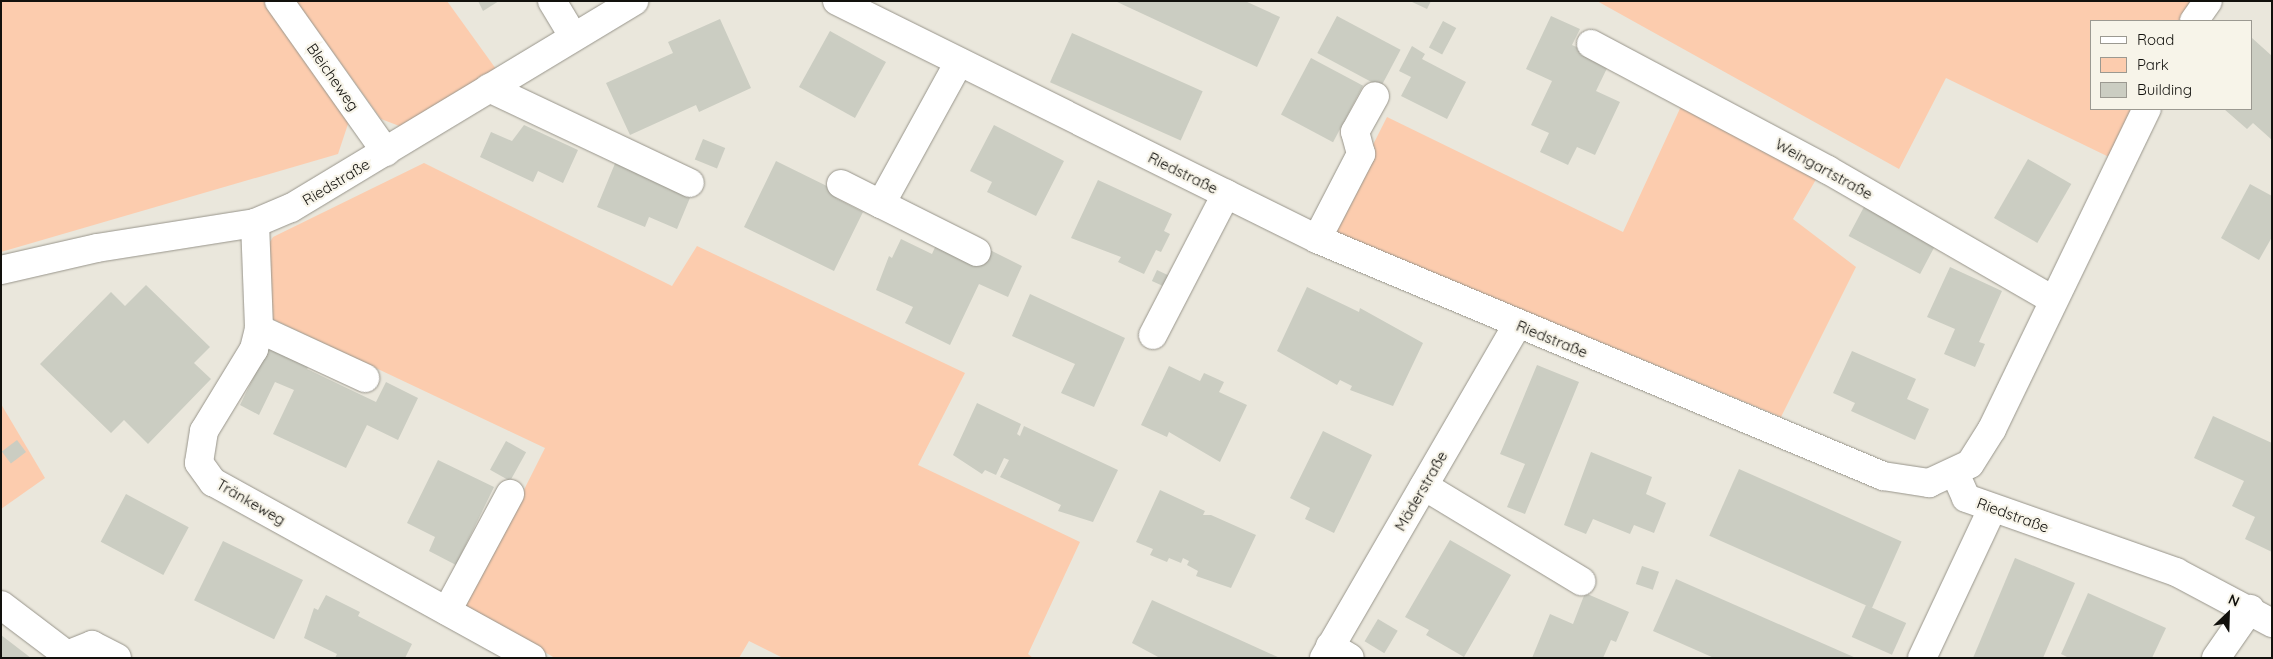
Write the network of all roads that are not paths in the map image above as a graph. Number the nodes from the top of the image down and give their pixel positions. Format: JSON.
{"nodes":[{"id":1,"x":279,"y":1,"type":"edge"},
{"id":2,"x":552,"y":1,"type":"edge"},
{"id":3,"x":634,"y":1,"type":"edge"},
{"id":4,"x":837,"y":1,"type":"edge"},
{"id":5,"x":2208,"y":1,"type":"edge"},
{"id":6,"x":2195,"y":20,"type":"edge"},
{"id":7,"x":573,"y":36,"type":"junction"},
{"id":8,"x":1592,"y":44,"type":"dead end"},
{"id":9,"x":959,"y":62,"type":"junction"},
{"id":10,"x":489,"y":88,"type":"junction"},
{"id":11,"x":1375,"y":96,"type":"dead end"},
{"id":12,"x":2147,"y":110,"type":"edge"},
{"id":13,"x":386,"y":152,"type":"junction"},
{"id":14,"x":690,"y":183,"type":"dead end"},
{"id":15,"x":841,"y":184,"type":"dead end"},
{"id":16,"x":1226,"y":194,"type":"junction"},
{"id":17,"x":882,"y":204,"type":"junction"},
{"id":18,"x":254,"y":223,"type":"junction"},
{"id":19,"x":1317,"y":239,"type":"junction"},
{"id":20,"x":977,"y":252,"type":"dead end"},
{"id":21,"x":1,"y":270,"type":"edge"},
{"id":22,"x":2053,"y":300,"type":"junction"},
{"id":23,"x":1517,"y":325,"type":"junction"},
{"id":24,"x":259,"y":329,"type":"junction"},
{"id":25,"x":1153,"y":335,"type":"dead end"},
{"id":26,"x":365,"y":378,"type":"dead end"},
{"id":27,"x":1955,"y":472,"type":"junction"},
{"id":28,"x":1424,"y":486,"type":"junction"},
{"id":29,"x":510,"y":494,"type":"dead end"},
{"id":30,"x":1992,"y":509,"type":"junction"},
{"id":31,"x":1581,"y":582,"type":"dead end"},
{"id":32,"x":1,"y":605,"type":"edge"},
{"id":33,"x":447,"y":611,"type":"junction"},
{"id":34,"x":2261,"y":616,"type":"edge"},
{"id":35,"x":1335,"y":654,"type":"edge"},
{"id":36,"x":66,"y":656,"type":"edge"},
{"id":37,"x":117,"y":658,"type":"edge"},
{"id":38,"x":532,"y":658,"type":"edge"},
{"id":39,"x":1922,"y":658,"type":"edge"},
{"id":40,"x":2216,"y":658,"type":"edge"}],
"edges":[{"from":1,"to":13,"type":"street","name":"Bleicheweg"},
{"from":2,"to":7,"type":"street"},
{"from":3,"to":7,"type":"street","name":"Riedstraße"},
{"from":4,"to":9,"type":"street","name":"Riedstraße"},
{"from":5,"to":6,"type":"street"},
{"from":7,"to":10,"type":"street","name":"Riedstraße"},
{"from":8,"to":22,"type":"street","name":"Weingartstraße"},
{"from":9,"to":16,"type":"street","name":"Riedstraße"},
{"from":9,"to":17,"type":"street"},
{"from":10,"to":13,"type":"street","name":"Riedstraße"},
{"from":10,"to":14,"type":"street"},
{"from":11,"to":19,"type":"street"},
{"from":12,"to":22,"type":"street"},
{"from":13,"to":18,"type":"street","name":"Riedstraße"},
{"from":15,"to":17,"type":"street"},
{"from":16,"to":19,"type":"street","name":"Riedstraße"},
{"from":16,"to":25,"type":"street"},
{"from":17,"to":20,"type":"street"},
{"from":18,"to":21,"type":"street","name":"Riedstraße"},
{"from":18,"to":24,"type":"street","name":"Tränkeweg"},
{"from":19,"to":23,"type":"street","name":"Riedstraße"},
{"from":22,"to":27,"type":"street"},
{"from":23,"to":27,"type":"street","name":"Riedstraße"},
{"from":23,"to":28,"type":"street","name":"Mäderstraße"},
{"from":24,"to":26,"type":"street"},
{"from":24,"to":33,"type":"street","name":"Tränkeweg"},
{"from":27,"to":30,"type":"street","name":"Riedstraße"},
{"from":28,"to":31,"type":"street"},
{"from":28,"to":35,"type":"street","name":"Mäderstraße"},
{"from":29,"to":33,"type":"street"},
{"from":30,"to":34,"type":"street","name":"Riedstraße"},
{"from":30,"to":39,"type":"street"},
{"from":32,"to":36,"type":"street"},
{"from":33,"to":38,"type":"street","name":"Tränkeweg"},
{"from":34,"to":40,"type":"street"},
{"from":36,"to":37,"type":"street"}]}
